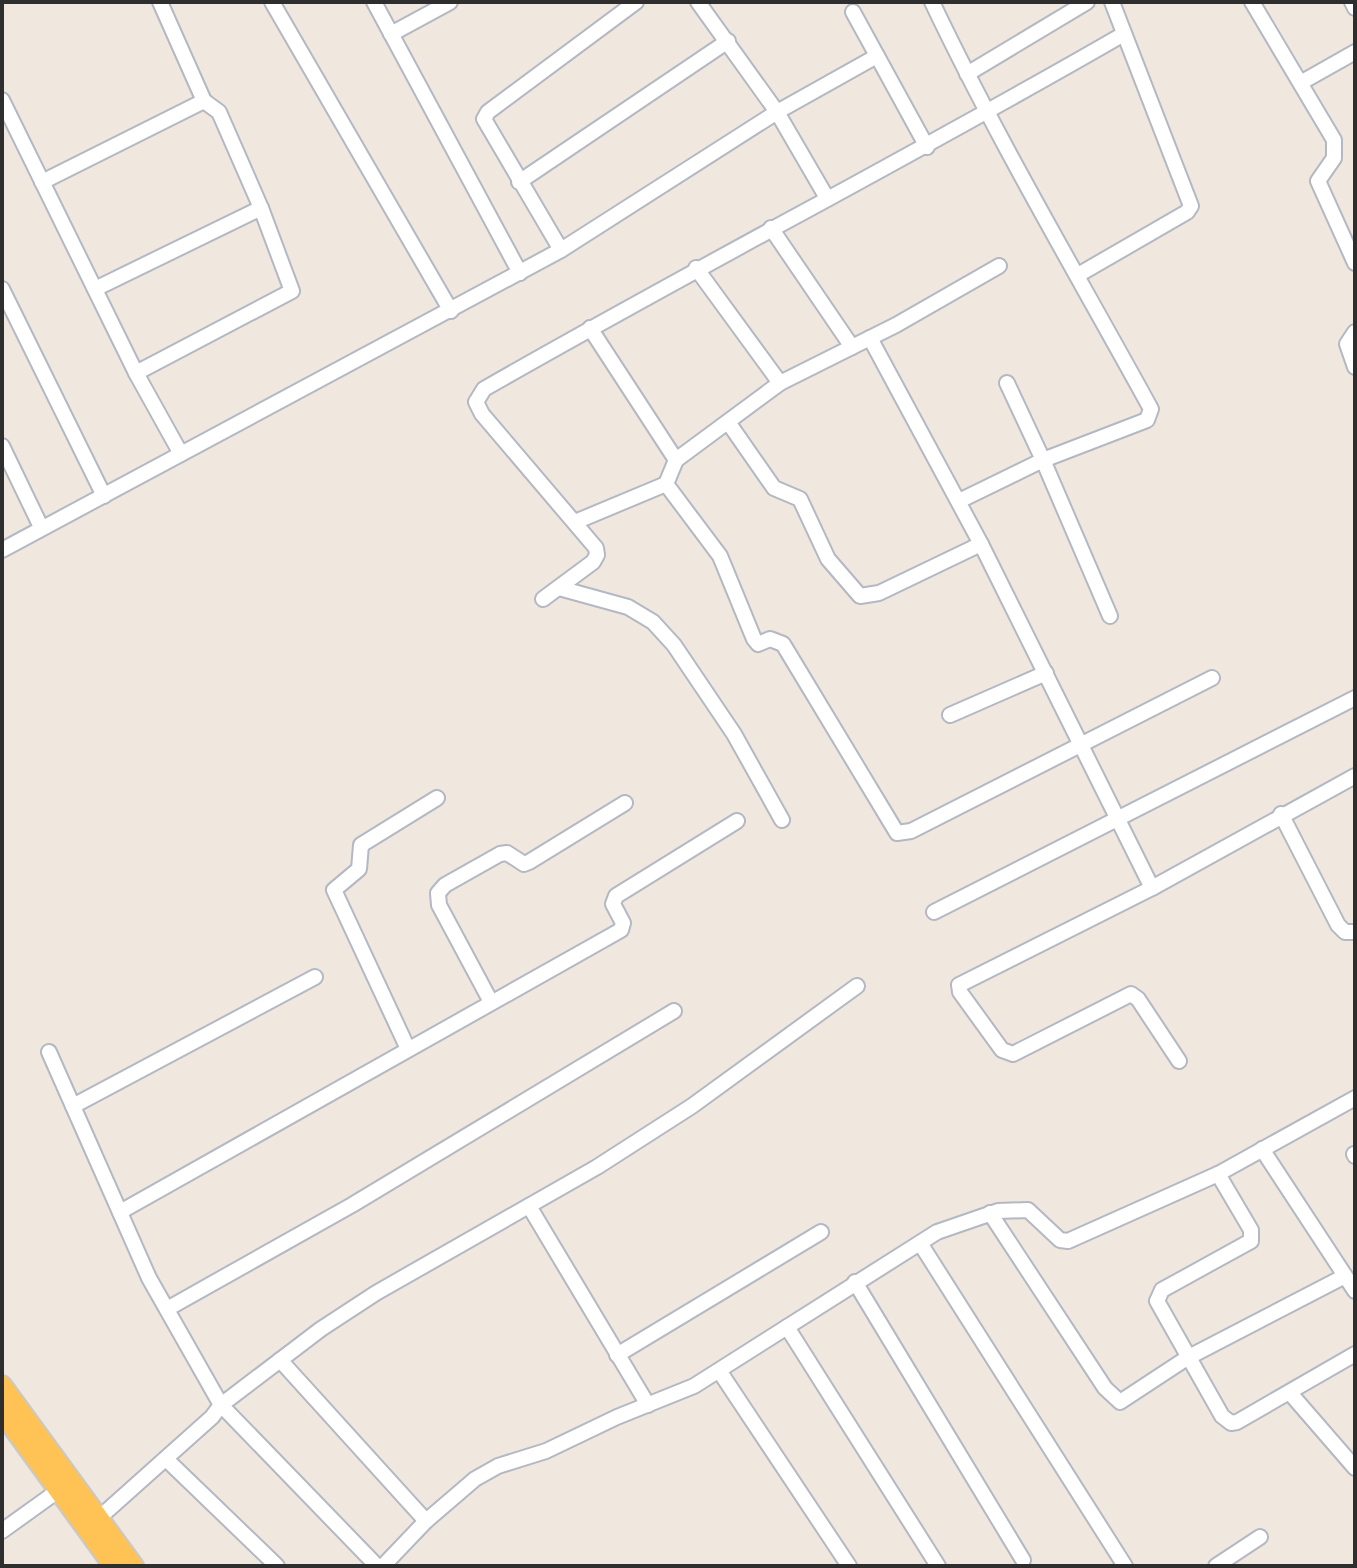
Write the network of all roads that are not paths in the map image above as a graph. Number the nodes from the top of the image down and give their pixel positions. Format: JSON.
{"nodes":[{"id":1,"x":160,"y":2,"type":"edge"},
{"id":2,"x":272,"y":2,"type":"edge"},
{"id":3,"x":374,"y":2,"type":"edge"},
{"id":4,"x":450,"y":2,"type":"edge"},
{"id":5,"x":636,"y":2,"type":"edge"},
{"id":6,"x":698,"y":2,"type":"edge"},
{"id":7,"x":1087,"y":2,"type":"edge"},
{"id":8,"x":1112,"y":2,"type":"edge"},
{"id":9,"x":1252,"y":2,"type":"edge"},
{"id":10,"x":936,"y":4,"type":"edge"},
{"id":11,"x":853,"y":12,"type":"dead end"},
{"id":12,"x":391,"y":34,"type":"junction"},
{"id":13,"x":1122,"y":35,"type":"junction"},
{"id":14,"x":728,"y":41,"type":"junction"},
{"id":15,"x":1355,"y":52,"type":"edge"},
{"id":16,"x":877,"y":56,"type":"junction"},
{"id":17,"x":967,"y":74,"type":"junction"},
{"id":18,"x":1302,"y":82,"type":"junction"},
{"id":19,"x":2,"y":100,"type":"edge"},
{"id":20,"x":204,"y":101,"type":"junction"},
{"id":21,"x":777,"y":112,"type":"junction"},
{"id":22,"x":985,"y":114,"type":"junction"},
{"id":23,"x":927,"y":147,"type":"junction"},
{"id":24,"x":42,"y":182,"type":"junction"},
{"id":25,"x":519,"y":182,"type":"junction"},
{"id":26,"x":827,"y":198,"type":"junction"},
{"id":27,"x":261,"y":208,"type":"junction"},
{"id":28,"x":771,"y":228,"type":"junction"},
{"id":29,"x":561,"y":250,"type":"junction"},
{"id":30,"x":1355,"y":263,"type":"edge"},
{"id":31,"x":999,"y":266,"type":"dead end"},
{"id":32,"x":696,"y":268,"type":"junction"},
{"id":33,"x":520,"y":273,"type":"junction"},
{"id":34,"x":1078,"y":275,"type":"junction"},
{"id":35,"x":2,"y":289,"type":"edge"},
{"id":36,"x":95,"y":289,"type":"junction"},
{"id":37,"x":451,"y":311,"type":"junction"},
{"id":38,"x":7,"y":312,"type":"edge"},
{"id":39,"x":590,"y":328,"type":"junction"},
{"id":40,"x":1355,"y":332,"type":"edge"},
{"id":41,"x":870,"y":338,"type":"junction"},
{"id":42,"x":852,"y":347,"type":"junction"},
{"id":43,"x":1355,"y":367,"type":"edge"},
{"id":44,"x":136,"y":373,"type":"junction"},
{"id":45,"x":780,"y":383,"type":"junction"},
{"id":46,"x":1007,"y":383,"type":"dead end"},
{"id":47,"x":728,"y":422,"type":"junction"},
{"id":48,"x":2,"y":446,"type":"edge"},
{"id":49,"x":181,"y":454,"type":"junction"},
{"id":50,"x":676,"y":460,"type":"junction"},
{"id":51,"x":1043,"y":460,"type":"junction"},
{"id":52,"x":666,"y":484,"type":"junction"},
{"id":53,"x":104,"y":496,"type":"junction"},
{"id":54,"x":959,"y":501,"type":"junction"},
{"id":55,"x":575,"y":522,"type":"junction"},
{"id":56,"x":41,"y":527,"type":"junction"},
{"id":57,"x":981,"y":544,"type":"junction"},
{"id":58,"x":2,"y":550,"type":"edge"},
{"id":59,"x":559,"y":588,"type":"junction"},
{"id":60,"x":543,"y":599,"type":"dead end"},
{"id":61,"x":1110,"y":616,"type":"dead end"},
{"id":62,"x":1046,"y":673,"type":"junction"},
{"id":63,"x":1212,"y":678,"type":"dead end"},
{"id":64,"x":1355,"y":698,"type":"edge"},
{"id":65,"x":950,"y":715,"type":"dead end"},
{"id":66,"x":1082,"y":746,"type":"junction"},
{"id":67,"x":1355,"y":776,"type":"edge"},
{"id":68,"x":437,"y":798,"type":"dead end"},
{"id":69,"x":625,"y":803,"type":"dead end"},
{"id":70,"x":1281,"y":814,"type":"junction"},
{"id":71,"x":1117,"y":816,"type":"junction"},
{"id":72,"x":782,"y":820,"type":"dead end"},
{"id":73,"x":737,"y":821,"type":"dead end"},
{"id":74,"x":1152,"y":888,"type":"junction"},
{"id":75,"x":934,"y":912,"type":"dead end"},
{"id":76,"x":1355,"y":932,"type":"edge"},
{"id":77,"x":315,"y":977,"type":"dead end"},
{"id":78,"x":857,"y":986,"type":"dead end"},
{"id":79,"x":491,"y":1002,"type":"junction"},
{"id":80,"x":674,"y":1011,"type":"dead end"},
{"id":81,"x":408,"y":1049,"type":"junction"},
{"id":82,"x":49,"y":1052,"type":"dead end"},
{"id":83,"x":1179,"y":1061,"type":"dead end"},
{"id":84,"x":1355,"y":1098,"type":"edge"},
{"id":85,"x":73,"y":1106,"type":"junction"},
{"id":86,"x":1262,"y":1149,"type":"junction"},
{"id":87,"x":1218,"y":1174,"type":"junction"},
{"id":88,"x":529,"y":1206,"type":"junction"},
{"id":89,"x":120,"y":1212,"type":"junction"},
{"id":90,"x":990,"y":1213,"type":"junction"},
{"id":91,"x":821,"y":1232,"type":"dead end"},
{"id":92,"x":920,"y":1243,"type":"junction"},
{"id":93,"x":1345,"y":1276,"type":"junction"},
{"id":94,"x":855,"y":1282,"type":"junction"},
{"id":95,"x":1355,"y":1291,"type":"edge"},
{"id":96,"x":167,"y":1309,"type":"junction"},
{"id":97,"x":787,"y":1327,"type":"junction"},
{"id":98,"x":1355,"y":1354,"type":"edge"},
{"id":99,"x":617,"y":1355,"type":"junction"},
{"id":100,"x":1187,"y":1358,"type":"junction"},
{"id":101,"x":280,"y":1360,"type":"junction"},
{"id":102,"x":720,"y":1372,"type":"junction"},
{"id":103,"x":2,"y":1385,"type":"edge"},
{"id":104,"x":1290,"y":1393,"type":"junction"},
{"id":105,"x":221,"y":1405,"type":"junction"},
{"id":106,"x":648,"y":1405,"type":"junction"},
{"id":107,"x":2,"y":1413,"type":"edge"},
{"id":108,"x":166,"y":1459,"type":"junction"},
{"id":109,"x":1355,"y":1468,"type":"edge"},
{"id":110,"x":59,"y":1490,"type":"junction"},
{"id":111,"x":99,"y":1518,"type":"junction"},
{"id":112,"x":426,"y":1521,"type":"junction"},
{"id":113,"x":2,"y":1531,"type":"edge"},
{"id":114,"x":1260,"y":1537,"type":"dead end"},
{"id":115,"x":1023,"y":1560,"type":"dead end"},
{"id":116,"x":113,"y":1566,"type":"edge"},
{"id":117,"x":134,"y":1566,"type":"edge"},
{"id":118,"x":277,"y":1566,"type":"edge"},
{"id":119,"x":380,"y":1566,"type":"edge"},
{"id":120,"x":849,"y":1566,"type":"edge"},
{"id":121,"x":938,"y":1566,"type":"edge"},
{"id":122,"x":1125,"y":1566,"type":"edge"},
{"id":123,"x":1216,"y":1566,"type":"edge"}],
"edges":[{"from":1,"to":20,"type":"street"},
{"from":2,"to":37,"type":"street"},
{"from":3,"to":12,"type":"street"},
{"from":4,"to":12,"type":"street"},
{"from":5,"to":25,"type":"street"},
{"from":6,"to":14,"type":"street"},
{"from":7,"to":17,"type":"street"},
{"from":8,"to":13,"type":"street"},
{"from":9,"to":18,"type":"street"},
{"from":10,"to":17,"type":"street"},
{"from":11,"to":16,"type":"street"},
{"from":12,"to":33,"type":"street"},
{"from":13,"to":22,"type":"street"},
{"from":13,"to":34,"type":"street"},
{"from":14,"to":21,"type":"street"},
{"from":14,"to":25,"type":"street"},
{"from":15,"to":18,"type":"street"},
{"from":16,"to":21,"type":"street"},
{"from":16,"to":23,"type":"street"},
{"from":17,"to":22,"type":"street"},
{"from":18,"to":30,"type":"street"},
{"from":19,"to":24,"type":"street"},
{"from":20,"to":24,"type":"street"},
{"from":20,"to":27,"type":"street"},
{"from":21,"to":26,"type":"street"},
{"from":21,"to":29,"type":"street"},
{"from":22,"to":23,"type":"street"},
{"from":22,"to":34,"type":"street"},
{"from":23,"to":26,"type":"street"},
{"from":24,"to":36,"type":"street"},
{"from":25,"to":29,"type":"street"},
{"from":26,"to":28,"type":"street"},
{"from":27,"to":36,"type":"street"},
{"from":27,"to":44,"type":"street"},
{"from":28,"to":32,"type":"street"},
{"from":28,"to":42,"type":"street"},
{"from":29,"to":33,"type":"street"},
{"from":31,"to":41,"type":"street"},
{"from":32,"to":39,"type":"street"},
{"from":32,"to":45,"type":"street"},
{"from":33,"to":37,"type":"street"},
{"from":34,"to":51,"type":"street"},
{"from":35,"to":38,"type":"street"},
{"from":36,"to":44,"type":"street"},
{"from":37,"to":49,"type":"street"},
{"from":38,"to":53,"type":"street"},
{"from":39,"to":50,"type":"street"},
{"from":39,"to":55,"type":"street"},
{"from":40,"to":43,"type":"street"},
{"from":41,"to":42,"type":"street"},
{"from":41,"to":54,"type":"street"},
{"from":42,"to":45,"type":"street"},
{"from":44,"to":49,"type":"street"},
{"from":45,"to":47,"type":"street"},
{"from":46,"to":51,"type":"street"},
{"from":47,"to":50,"type":"street"},
{"from":47,"to":57,"type":"street"},
{"from":48,"to":56,"type":"street"},
{"from":49,"to":53,"type":"street"},
{"from":50,"to":52,"type":"street"},
{"from":51,"to":54,"type":"street"},
{"from":51,"to":61,"type":"street"},
{"from":52,"to":55,"type":"street"},
{"from":52,"to":66,"type":"street"},
{"from":53,"to":56,"type":"street"},
{"from":54,"to":57,"type":"street"},
{"from":55,"to":59,"type":"street"},
{"from":56,"to":58,"type":"street"},
{"from":57,"to":62,"type":"street"},
{"from":59,"to":60,"type":"street"},
{"from":59,"to":72,"type":"street"},
{"from":62,"to":65,"type":"street"},
{"from":62,"to":66,"type":"street"},
{"from":63,"to":66,"type":"street"},
{"from":64,"to":71,"type":"street"},
{"from":66,"to":71,"type":"street"},
{"from":67,"to":70,"type":"street"},
{"from":68,"to":81,"type":"street"},
{"from":69,"to":79,"type":"street"},
{"from":70,"to":74,"type":"street"},
{"from":70,"to":76,"type":"street"},
{"from":71,"to":74,"type":"street"},
{"from":71,"to":75,"type":"street"},
{"from":73,"to":79,"type":"street"},
{"from":74,"to":83,"type":"street"},
{"from":77,"to":85,"type":"street"},
{"from":78,"to":88,"type":"street"},
{"from":79,"to":81,"type":"street"},
{"from":80,"to":96,"type":"street"},
{"from":81,"to":89,"type":"street"},
{"from":82,"to":85,"type":"street"},
{"from":84,"to":86,"type":"street"},
{"from":85,"to":89,"type":"street"},
{"from":86,"to":87,"type":"street"},
{"from":86,"to":93,"type":"street"},
{"from":87,"to":90,"type":"street"},
{"from":87,"to":100,"type":"street"},
{"from":88,"to":99,"type":"street"},
{"from":88,"to":101,"type":"street"},
{"from":89,"to":96,"type":"street"},
{"from":90,"to":92,"type":"street"},
{"from":90,"to":100,"type":"street"},
{"from":91,"to":99,"type":"street"},
{"from":92,"to":94,"type":"street"},
{"from":92,"to":122,"type":"street"},
{"from":93,"to":95,"type":"street"},
{"from":93,"to":100,"type":"street"},
{"from":94,"to":97,"type":"street"},
{"from":94,"to":115,"type":"street"},
{"from":96,"to":105,"type":"street"},
{"from":97,"to":102,"type":"street"},
{"from":97,"to":121,"type":"street"},
{"from":98,"to":104,"type":"street"},
{"from":99,"to":106,"type":"street"},
{"from":100,"to":104,"type":"street"},
{"from":101,"to":105,"type":"street"},
{"from":101,"to":112,"type":"street"},
{"from":102,"to":106,"type":"street"},
{"from":102,"to":120,"type":"street"},
{"from":103,"to":111,"type":"main road"},
{"from":104,"to":109,"type":"street"},
{"from":105,"to":108,"type":"street"},
{"from":105,"to":119,"type":"street"},
{"from":106,"to":112,"type":"street"},
{"from":107,"to":110,"type":"main road"},
{"from":108,"to":111,"type":"street"},
{"from":108,"to":118,"type":"street"},
{"from":110,"to":113,"type":"street"},
{"from":110,"to":116,"type":"main road"},
{"from":111,"to":117,"type":"main road"},
{"from":112,"to":119,"type":"street"},
{"from":114,"to":123,"type":"street"}]}
